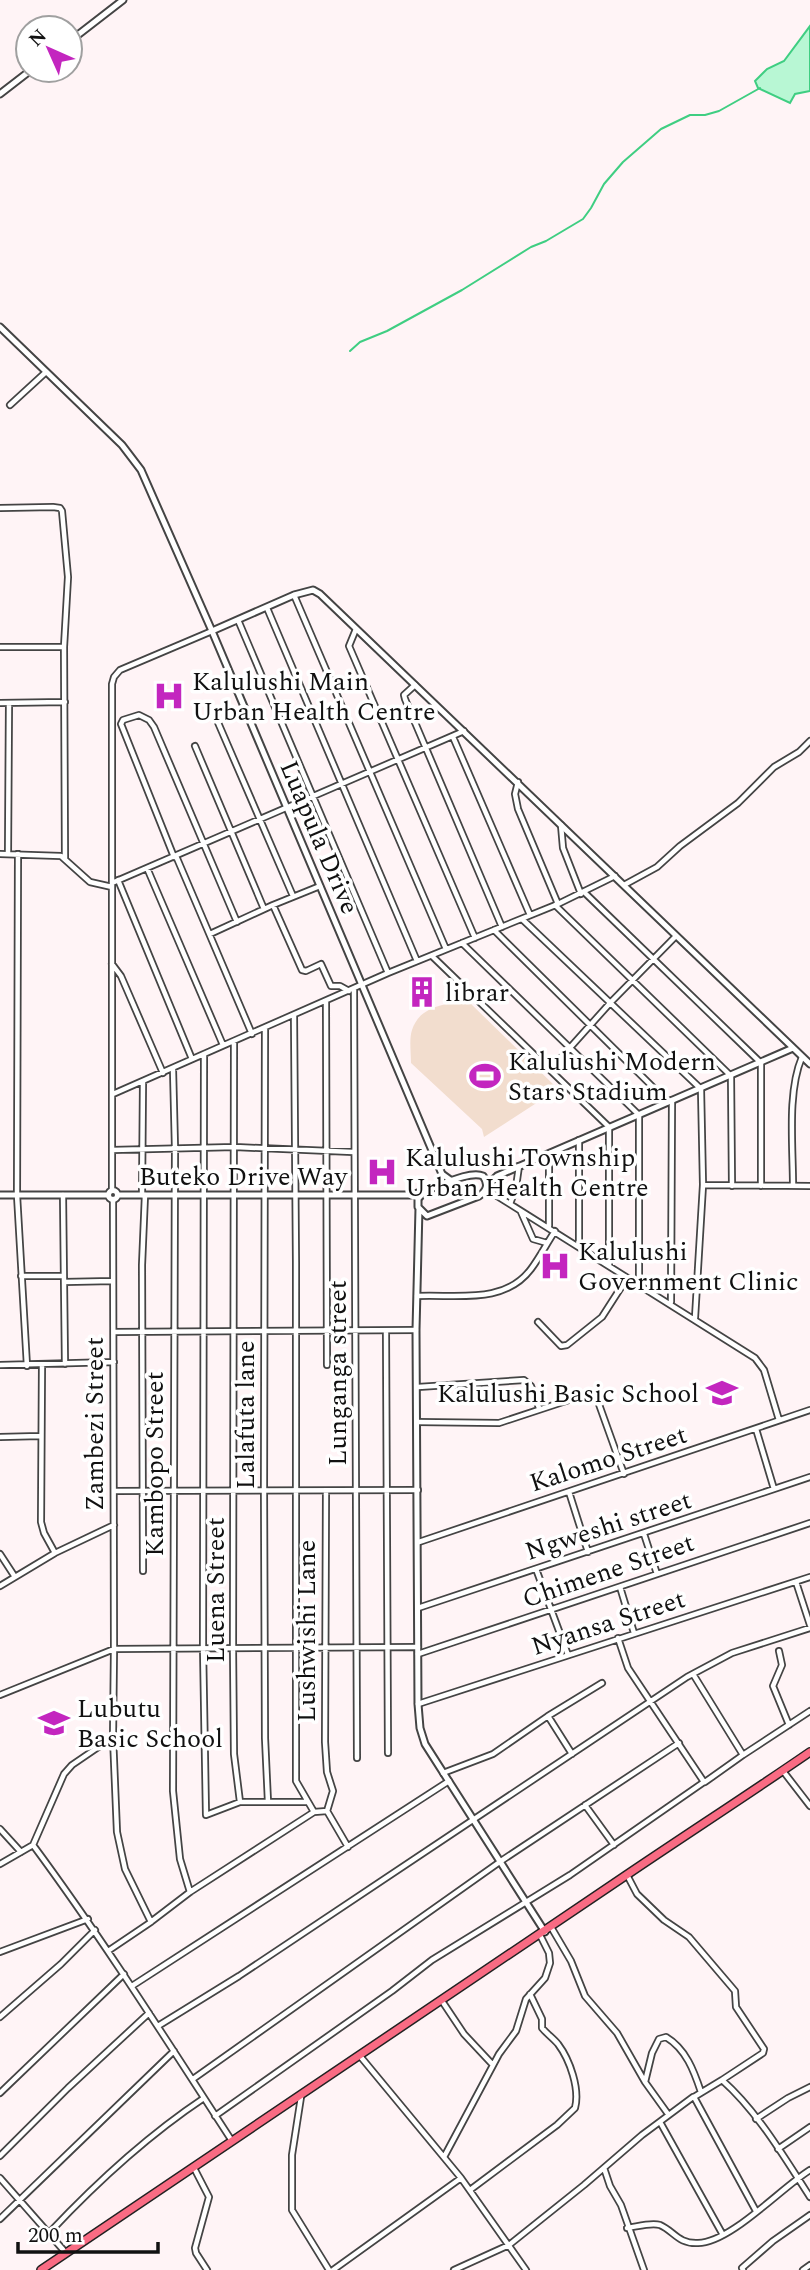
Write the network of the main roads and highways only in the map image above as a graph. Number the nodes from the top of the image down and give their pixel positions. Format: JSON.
{"nodes":[{"id":1,"x":810,"y":1752,"type":"edge"},
{"id":2,"x":41,"y":2270,"type":"edge"}],
"edges":[{"from":1,"to":2,"type":"main road"}]}
